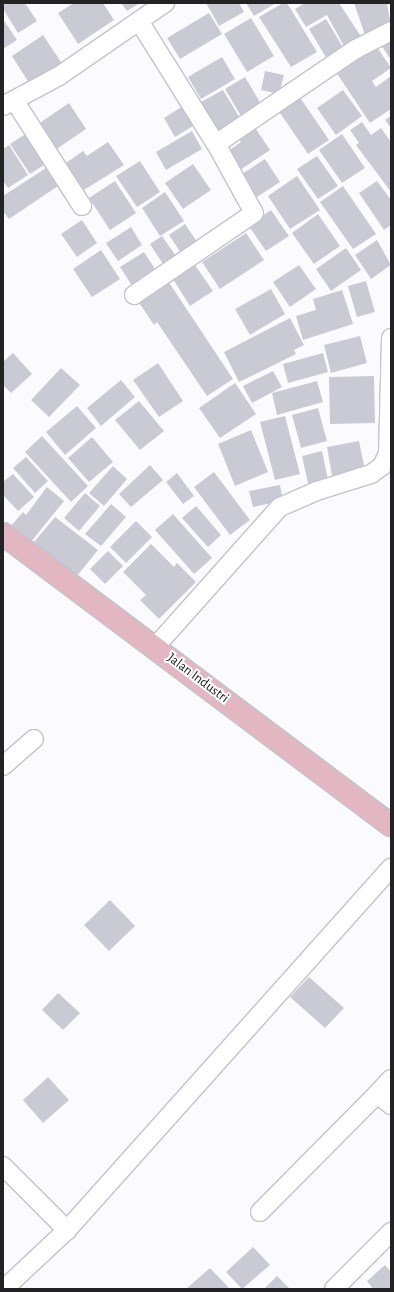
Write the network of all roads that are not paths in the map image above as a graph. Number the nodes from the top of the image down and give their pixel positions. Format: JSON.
{"nodes":[{"id":1,"x":165,"y":3,"type":"edge"},
{"id":2,"x":140,"y":21,"type":"junction"},
{"id":3,"x":391,"y":31,"type":"edge"},
{"id":4,"x":8,"y":103,"type":"edge"},
{"id":5,"x":216,"y":144,"type":"junction"},
{"id":6,"x":82,"y":206,"type":"dead end"},
{"id":7,"x":134,"y":296,"type":"dead end"},
{"id":8,"x":391,"y":338,"type":"edge"},
{"id":9,"x":3,"y":534,"type":"edge"},
{"id":10,"x":156,"y":646,"type":"junction"},
{"id":11,"x":34,"y":739,"type":"dead end"},
{"id":12,"x":3,"y":766,"type":"edge"},
{"id":13,"x":391,"y":825,"type":"edge"},
{"id":14,"x":391,"y":868,"type":"edge"},
{"id":15,"x":391,"y":1079,"type":"edge"},
{"id":16,"x":384,"y":1099,"type":"edge"},
{"id":17,"x":3,"y":1166,"type":"edge"},
{"id":18,"x":260,"y":1212,"type":"dead end"},
{"id":19,"x":67,"y":1230,"type":"junction"},
{"id":20,"x":391,"y":1232,"type":"edge"},
{"id":21,"x":4,"y":1289,"type":"edge"},
{"id":22,"x":334,"y":1289,"type":"edge"}],
"edges":[{"from":1,"to":2,"type":"street"},
{"from":2,"to":4,"type":"street"},
{"from":2,"to":5,"type":"street"},
{"from":3,"to":5,"type":"street"},
{"from":4,"to":6,"type":"street"},
{"from":5,"to":7,"type":"street"},
{"from":8,"to":10,"type":"street"},
{"from":9,"to":10,"type":"main road","name":"Jalan Industri"},
{"from":10,"to":13,"type":"main road","name":"Jalan Industri"},
{"from":11,"to":12,"type":"street"},
{"from":14,"to":19,"type":"street"},
{"from":15,"to":16,"type":"street"},
{"from":16,"to":18,"type":"street"},
{"from":17,"to":19,"type":"street"},
{"from":19,"to":21,"type":"street"},
{"from":20,"to":22,"type":"street"}]}
